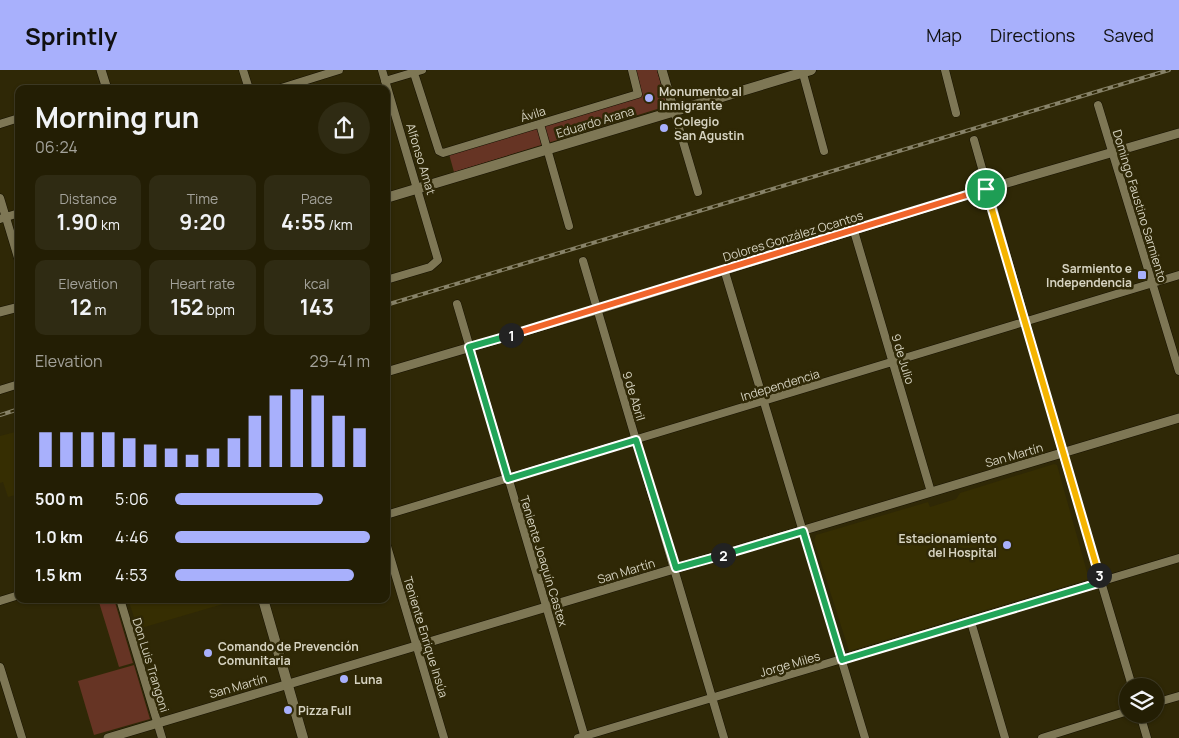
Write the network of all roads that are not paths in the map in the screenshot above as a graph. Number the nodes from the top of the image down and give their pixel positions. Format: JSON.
{"nodes":[{"id":1,"x":101,"y":70,"type":"edge"},
{"id":2,"x":244,"y":70,"type":"edge"},
{"id":3,"x":339,"y":70,"type":"edge"},
{"id":4,"x":382,"y":70,"type":"edge"},
{"id":5,"x":422,"y":70,"type":"edge"},
{"id":6,"x":632,"y":70,"type":"edge"},
{"id":7,"x":662,"y":70,"type":"edge"},
{"id":8,"x":945,"y":70,"type":"edge"},
{"id":9,"x":414,"y":71,"type":"edge"},
{"id":10,"x":805,"y":71,"type":"edge"},
{"id":11,"x":386,"y":81,"type":"junction"},
{"id":12,"x":106,"y":85,"type":"edge"},
{"id":13,"x":248,"y":85,"type":"edge"},
{"id":14,"x":291,"y":85,"type":"edge"},
{"id":15,"x":387,"y":85,"type":"edge"},
{"id":16,"x":390,"y":95,"type":"edge"},
{"id":17,"x":1098,"y":105,"type":"dead end"},
{"id":18,"x":674,"y":111,"type":"junction"},
{"id":19,"x":956,"y":113,"type":"dead end"},
{"id":20,"x":15,"y":119,"type":"edge"},
{"id":21,"x":0,"y":124,"type":"edge"},
{"id":22,"x":540,"y":124,"type":"junction"},
{"id":23,"x":1179,"y":133,"type":"edge"},
{"id":24,"x":974,"y":140,"type":"dead end"},
{"id":25,"x":547,"y":149,"type":"junction"},
{"id":26,"x":824,"y":151,"type":"dead end"},
{"id":27,"x":1112,"y":154,"type":"junction"},
{"id":28,"x":417,"y":187,"type":"junction"},
{"id":29,"x":986,"y":189,"type":"junction"},
{"id":30,"x":698,"y":192,"type":"dead end"},
{"id":31,"x":390,"y":197,"type":"edge"},
{"id":32,"x":0,"y":198,"type":"edge"},
{"id":33,"x":15,"y":214,"type":"edge"},
{"id":34,"x":3,"y":218,"type":"edge"},
{"id":35,"x":569,"y":226,"type":"dead end"},
{"id":36,"x":854,"y":231,"type":"junction"},
{"id":37,"x":15,"y":250,"type":"edge"},
{"id":38,"x":583,"y":261,"type":"dead end"},
{"id":39,"x":724,"y":270,"type":"junction"},
{"id":40,"x":1179,"y":274,"type":"edge"},
{"id":41,"x":390,"y":279,"type":"edge"},
{"id":42,"x":1151,"y":283,"type":"junction"},
{"id":43,"x":457,"y":304,"type":"dead end"},
{"id":44,"x":15,"y":308,"type":"edge"},
{"id":45,"x":597,"y":310,"type":"junction"},
{"id":46,"x":0,"y":312,"type":"edge"},
{"id":47,"x":1024,"y":321,"type":"junction"},
{"id":48,"x":469,"y":347,"type":"junction"},
{"id":49,"x":892,"y":362,"type":"junction"},
{"id":50,"x":390,"y":371,"type":"edge"},
{"id":51,"x":1179,"y":371,"type":"edge"},
{"id":52,"x":15,"y":385,"type":"edge"},
{"id":53,"x":0,"y":390,"type":"edge"},
{"id":54,"x":764,"y":401,"type":"junction"},
{"id":55,"x":1179,"y":418,"type":"edge"},
{"id":56,"x":636,"y":440,"type":"junction"},
{"id":57,"x":1062,"y":454,"type":"junction"},
{"id":58,"x":508,"y":479,"type":"junction"},
{"id":59,"x":931,"y":492,"type":"junction"},
{"id":60,"x":390,"y":515,"type":"edge"},
{"id":61,"x":803,"y":531,"type":"junction"},
{"id":62,"x":390,"y":556,"type":"edge"},
{"id":63,"x":1179,"y":558,"type":"edge"},
{"id":64,"x":676,"y":568,"type":"junction"},
{"id":65,"x":1102,"y":582,"type":"junction"},
{"id":66,"x":15,"y":596,"type":"edge"},
{"id":67,"x":0,"y":601,"type":"edge"},
{"id":68,"x":121,"y":603,"type":"edge"},
{"id":69,"x":264,"y":603,"type":"edge"},
{"id":70,"x":546,"y":608,"type":"junction"},
{"id":71,"x":972,"y":622,"type":"junction"},
{"id":72,"x":418,"y":646,"type":"junction"},
{"id":73,"x":842,"y":660,"type":"junction"},
{"id":74,"x":0,"y":666,"type":"edge"},
{"id":75,"x":1130,"y":678,"type":"edge"},
{"id":76,"x":288,"y":685,"type":"junction"},
{"id":77,"x":1179,"y":696,"type":"edge"},
{"id":78,"x":712,"y":698,"type":"junction"},
{"id":79,"x":1164,"y":700,"type":"edge"},
{"id":80,"x":1119,"y":714,"type":"edge"},
{"id":81,"x":157,"y":723,"type":"junction"},
{"id":82,"x":1143,"y":723,"type":"edge"},
{"id":83,"x":583,"y":737,"type":"edge"},
{"id":84,"x":22,"y":738,"type":"edge"},
{"id":85,"x":108,"y":738,"type":"edge"},
{"id":86,"x":162,"y":738,"type":"edge"},
{"id":87,"x":303,"y":738,"type":"edge"},
{"id":88,"x":444,"y":738,"type":"edge"},
{"id":89,"x":724,"y":738,"type":"edge"},
{"id":90,"x":865,"y":738,"type":"edge"},
{"id":91,"x":1005,"y":738,"type":"edge"},
{"id":92,"x":1042,"y":738,"type":"edge"},
{"id":93,"x":1147,"y":738,"type":"edge"}],
"edges":[{"from":1,"to":12,"type":"street"},
{"from":2,"to":13,"type":"street"},
{"from":3,"to":14,"type":"street"},
{"from":4,"to":11,"type":"street","name":"Alfonso Amat"},
{"from":5,"to":9,"type":"street"},
{"from":6,"to":22,"type":"street","name":"Ávila"},
{"from":7,"to":18,"type":"street"},
{"from":8,"to":19,"type":"street"},
{"from":9,"to":11,"type":"street"},
{"from":9,"to":22,"type":"street","name":"Ávila"},
{"from":10,"to":18,"type":"main road","name":"Eduardo Arana"},
{"from":10,"to":26,"type":"street"},
{"from":11,"to":15,"type":"street","name":"Alfonso Amat"},
{"from":16,"to":28,"type":"street","name":"Alfonso Amat"},
{"from":17,"to":27,"type":"street","name":"Domingo Faustino Sarmiento"},
{"from":18,"to":25,"type":"main road","name":"Eduardo Arana"},
{"from":18,"to":30,"type":"street"},
{"from":20,"to":21,"type":"street"},
{"from":22,"to":25,"type":"street"},
{"from":23,"to":27,"type":"street","name":"Dolores González Ocantos"},
{"from":24,"to":29,"type":"street"},
{"from":25,"to":28,"type":"main road","name":"Eduardo Arana"},
{"from":25,"to":35,"type":"street"},
{"from":27,"to":29,"type":"street","name":"Dolores González Ocantos"},
{"from":27,"to":42,"type":"street","name":"Domingo Faustino Sarmiento"},
{"from":28,"to":31,"type":"main road","name":"Eduardo Arana"},
{"from":28,"to":41,"type":"street","name":"Alfonso Amat"},
{"from":29,"to":36,"type":"street","name":"Dolores González Ocantos"},
{"from":29,"to":47,"type":"street"},
{"from":32,"to":34,"type":"street"},
{"from":33,"to":34,"type":"street"},
{"from":34,"to":37,"type":"street"},
{"from":36,"to":39,"type":"street","name":"Dolores González Ocantos"},
{"from":36,"to":49,"type":"street","name":"9 de Julio"},
{"from":38,"to":45,"type":"street","name":"9 de Abril"},
{"from":39,"to":45,"type":"street","name":"Dolores González Ocantos"},
{"from":39,"to":54,"type":"street"},
{"from":40,"to":42,"type":"street","name":"Independencia"},
{"from":42,"to":47,"type":"street","name":"Independencia"},
{"from":42,"to":51,"type":"street","name":"Domingo Faustino Sarmiento"},
{"from":43,"to":48,"type":"street","name":"Teniente Joaquín Castex"},
{"from":44,"to":46,"type":"street"},
{"from":45,"to":48,"type":"street","name":"Dolores González Ocantos"},
{"from":45,"to":56,"type":"street","name":"9 de Abril"},
{"from":47,"to":49,"type":"street","name":"Independencia"},
{"from":47,"to":57,"type":"street"},
{"from":48,"to":50,"type":"street","name":"Dolores González Ocantos"},
{"from":48,"to":58,"type":"street","name":"Teniente Joaquín Castex"},
{"from":49,"to":54,"type":"street","name":"Independencia"},
{"from":49,"to":59,"type":"street","name":"9 de Julio"},
{"from":52,"to":53,"type":"street"},
{"from":54,"to":56,"type":"street","name":"Independencia"},
{"from":54,"to":61,"type":"street"},
{"from":55,"to":57,"type":"street","name":"San Martín"},
{"from":56,"to":58,"type":"street","name":"Independencia"},
{"from":56,"to":64,"type":"street","name":"9 de Abril"},
{"from":57,"to":59,"type":"street","name":"San Martín"},
{"from":57,"to":65,"type":"street"},
{"from":58,"to":60,"type":"street","name":"Independencia"},
{"from":58,"to":70,"type":"street","name":"Teniente Joaquín Castex"},
{"from":59,"to":61,"type":"street","name":"San Martín"},
{"from":61,"to":64,"type":"street","name":"San Martín"},
{"from":61,"to":73,"type":"street"},
{"from":62,"to":72,"type":"street","name":"Teniente Enrique Insúa"},
{"from":63,"to":65,"type":"street","name":"Jorge Miles"},
{"from":64,"to":70,"type":"street","name":"San Martín"},
{"from":64,"to":78,"type":"street","name":"9 de Abril"},
{"from":65,"to":71,"type":"street","name":"Jorge Miles"},
{"from":65,"to":75,"type":"street"},
{"from":66,"to":67,"type":"street"},
{"from":68,"to":81,"type":"street","name":"Don Luis Trangoni"},
{"from":69,"to":76,"type":"main road"},
{"from":70,"to":72,"type":"street","name":"San Martín"},
{"from":70,"to":83,"type":"street","name":"Teniente Joaquín Castex"},
{"from":71,"to":73,"type":"street","name":"Jorge Miles"},
{"from":71,"to":91,"type":"street"},
{"from":72,"to":76,"type":"street","name":"San Martín"},
{"from":72,"to":88,"type":"street","name":"Teniente Enrique Insúa"},
{"from":73,"to":78,"type":"street","name":"Jorge Miles"},
{"from":73,"to":90,"type":"street"},
{"from":74,"to":84,"type":"street"},
{"from":76,"to":81,"type":"street","name":"San Martín"},
{"from":76,"to":87,"type":"main road"},
{"from":77,"to":79,"type":"street"},
{"from":78,"to":83,"type":"street","name":"Jorge Miles"},
{"from":78,"to":89,"type":"street","name":"9 de Abril"},
{"from":80,"to":92,"type":"street"},
{"from":81,"to":85,"type":"street","name":"San Martín"},
{"from":81,"to":86,"type":"street","name":"Don Luis Trangoni"},
{"from":82,"to":93,"type":"street"}]}
